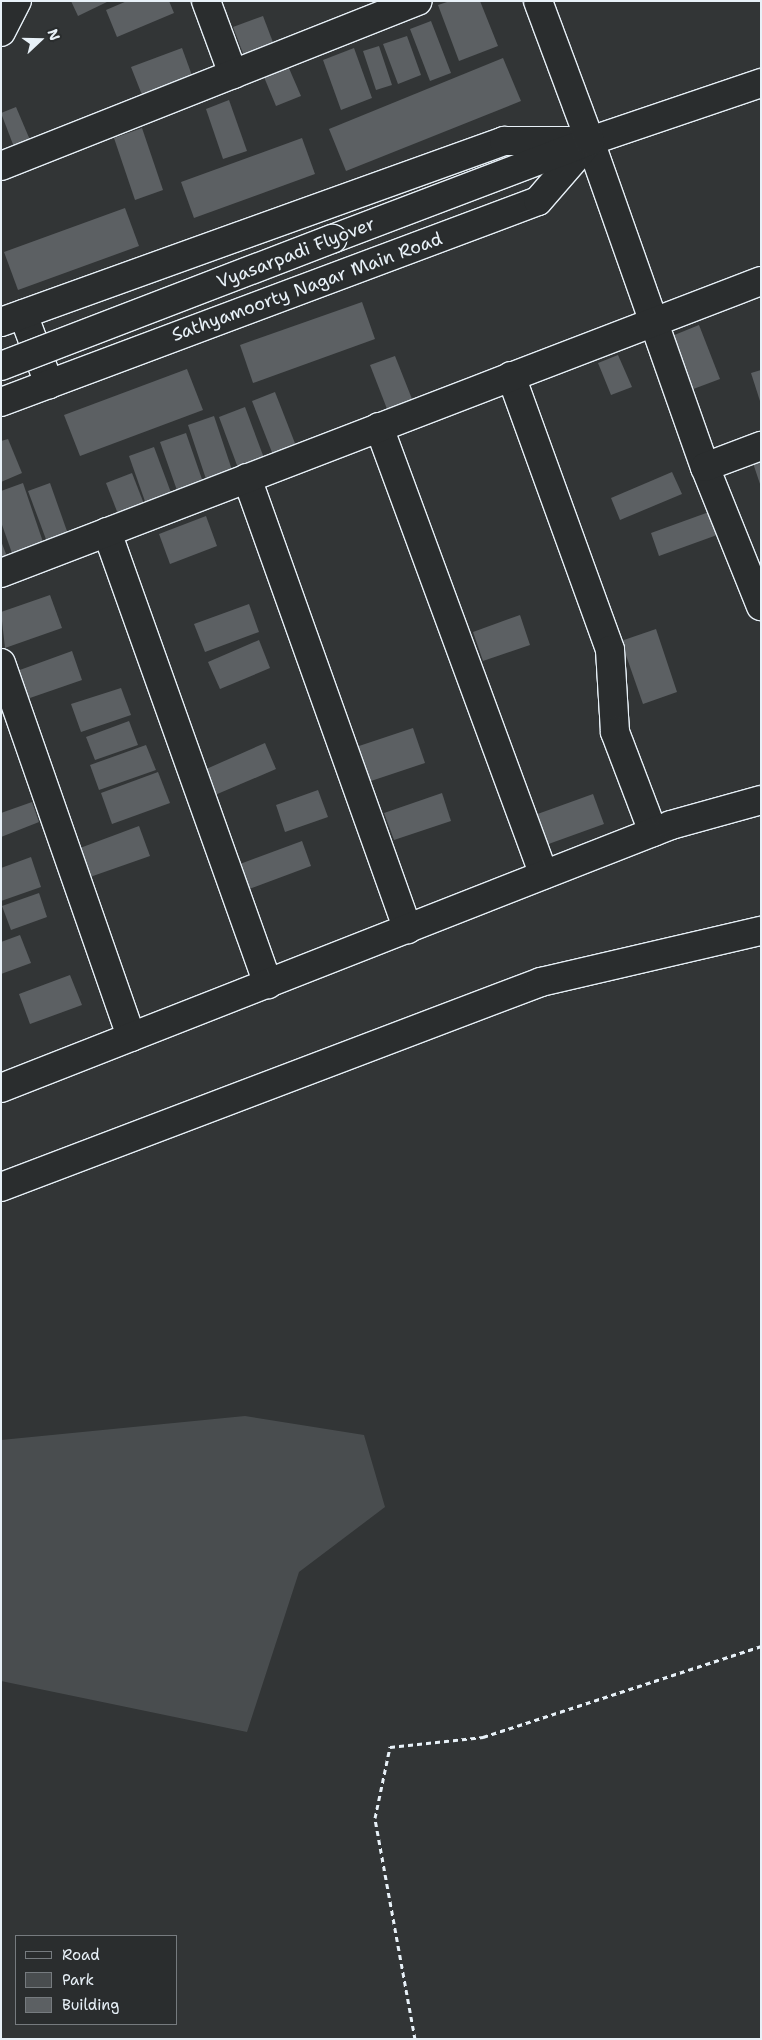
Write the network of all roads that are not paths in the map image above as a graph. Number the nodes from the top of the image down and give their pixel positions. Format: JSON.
{"nodes":[{"id":1,"x":17,"y":1,"type":"edge"},
{"id":2,"x":206,"y":1,"type":"edge"},
{"id":3,"x":418,"y":1,"type":"edge"},
{"id":4,"x":538,"y":1,"type":"edge"},
{"id":5,"x":364,"y":11,"type":"edge"},
{"id":6,"x":1,"y":32,"type":"edge"},
{"id":7,"x":233,"y":74,"type":"junction"},
{"id":8,"x":761,"y":82,"type":"edge"},
{"id":9,"x":590,"y":141,"type":"junction"},
{"id":10,"x":1,"y":166,"type":"edge"},
{"id":11,"x":761,"y":281,"type":"edge"},
{"id":12,"x":12,"y":318,"type":"edge"},
{"id":13,"x":654,"y":322,"type":"junction"},
{"id":14,"x":1,"y":366,"type":"edge"},
{"id":15,"x":511,"y":376,"type":"junction"},
{"id":16,"x":49,"y":384,"type":"junction"},
{"id":17,"x":1,"y":402,"type":"edge"},
{"id":18,"x":380,"y":427,"type":"junction"},
{"id":19,"x":761,"y":446,"type":"edge"},
{"id":20,"x":705,"y":467,"type":"junction"},
{"id":21,"x":247,"y":478,"type":"junction"},
{"id":22,"x":107,"y":532,"type":"junction"},
{"id":23,"x":1,"y":573,"type":"edge"},
{"id":24,"x":761,"y":606,"type":"edge"},
{"id":25,"x":1,"y":663,"type":"edge"},
{"id":26,"x":761,"y":800,"type":"edge"},
{"id":27,"x":653,"y":832,"type":"junction"},
{"id":28,"x":544,"y":875,"type":"junction"},
{"id":29,"x":408,"y":928,"type":"junction"},
{"id":30,"x":761,"y":931,"type":"edge"},
{"id":31,"x":268,"y":984,"type":"junction"},
{"id":32,"x":131,"y":1037,"type":"junction"},
{"id":33,"x":1,"y":1088,"type":"edge"},
{"id":34,"x":1,"y":1187,"type":"edge"}],
"edges":[{"from":1,"to":6,"type":"street"},
{"from":2,"to":7,"type":"street"},
{"from":3,"to":5,"type":"street"},
{"from":4,"to":9,"type":"street"},
{"from":5,"to":7,"type":"street"},
{"from":7,"to":10,"type":"street"},
{"from":8,"to":9,"type":"street"},
{"from":9,"to":12,"type":"street"},
{"from":9,"to":13,"type":"street"},
{"from":9,"to":14,"type":"street","name":"Vyasarpadi Flyover","bridge":true},
{"from":9,"to":16,"type":"street","name":"Sathyamoorty Nagar Main Road"},
{"from":11,"to":13,"type":"street"},
{"from":12,"to":16,"type":"street"},
{"from":13,"to":15,"type":"street"},
{"from":13,"to":20,"type":"street"},
{"from":15,"to":18,"type":"street"},
{"from":15,"to":27,"type":"street"},
{"from":16,"to":17,"type":"street","name":"Sathyamoorty Nagar Main Road"},
{"from":18,"to":21,"type":"street"},
{"from":18,"to":28,"type":"street"},
{"from":19,"to":20,"type":"street"},
{"from":20,"to":24,"type":"street"},
{"from":21,"to":22,"type":"street"},
{"from":21,"to":29,"type":"street"},
{"from":22,"to":23,"type":"street"},
{"from":22,"to":31,"type":"street"},
{"from":25,"to":32,"type":"street"},
{"from":26,"to":27,"type":"street"},
{"from":27,"to":28,"type":"street"},
{"from":28,"to":29,"type":"street"},
{"from":29,"to":31,"type":"street"},
{"from":30,"to":34,"type":"street"},
{"from":31,"to":32,"type":"street"},
{"from":32,"to":33,"type":"street"}]}
